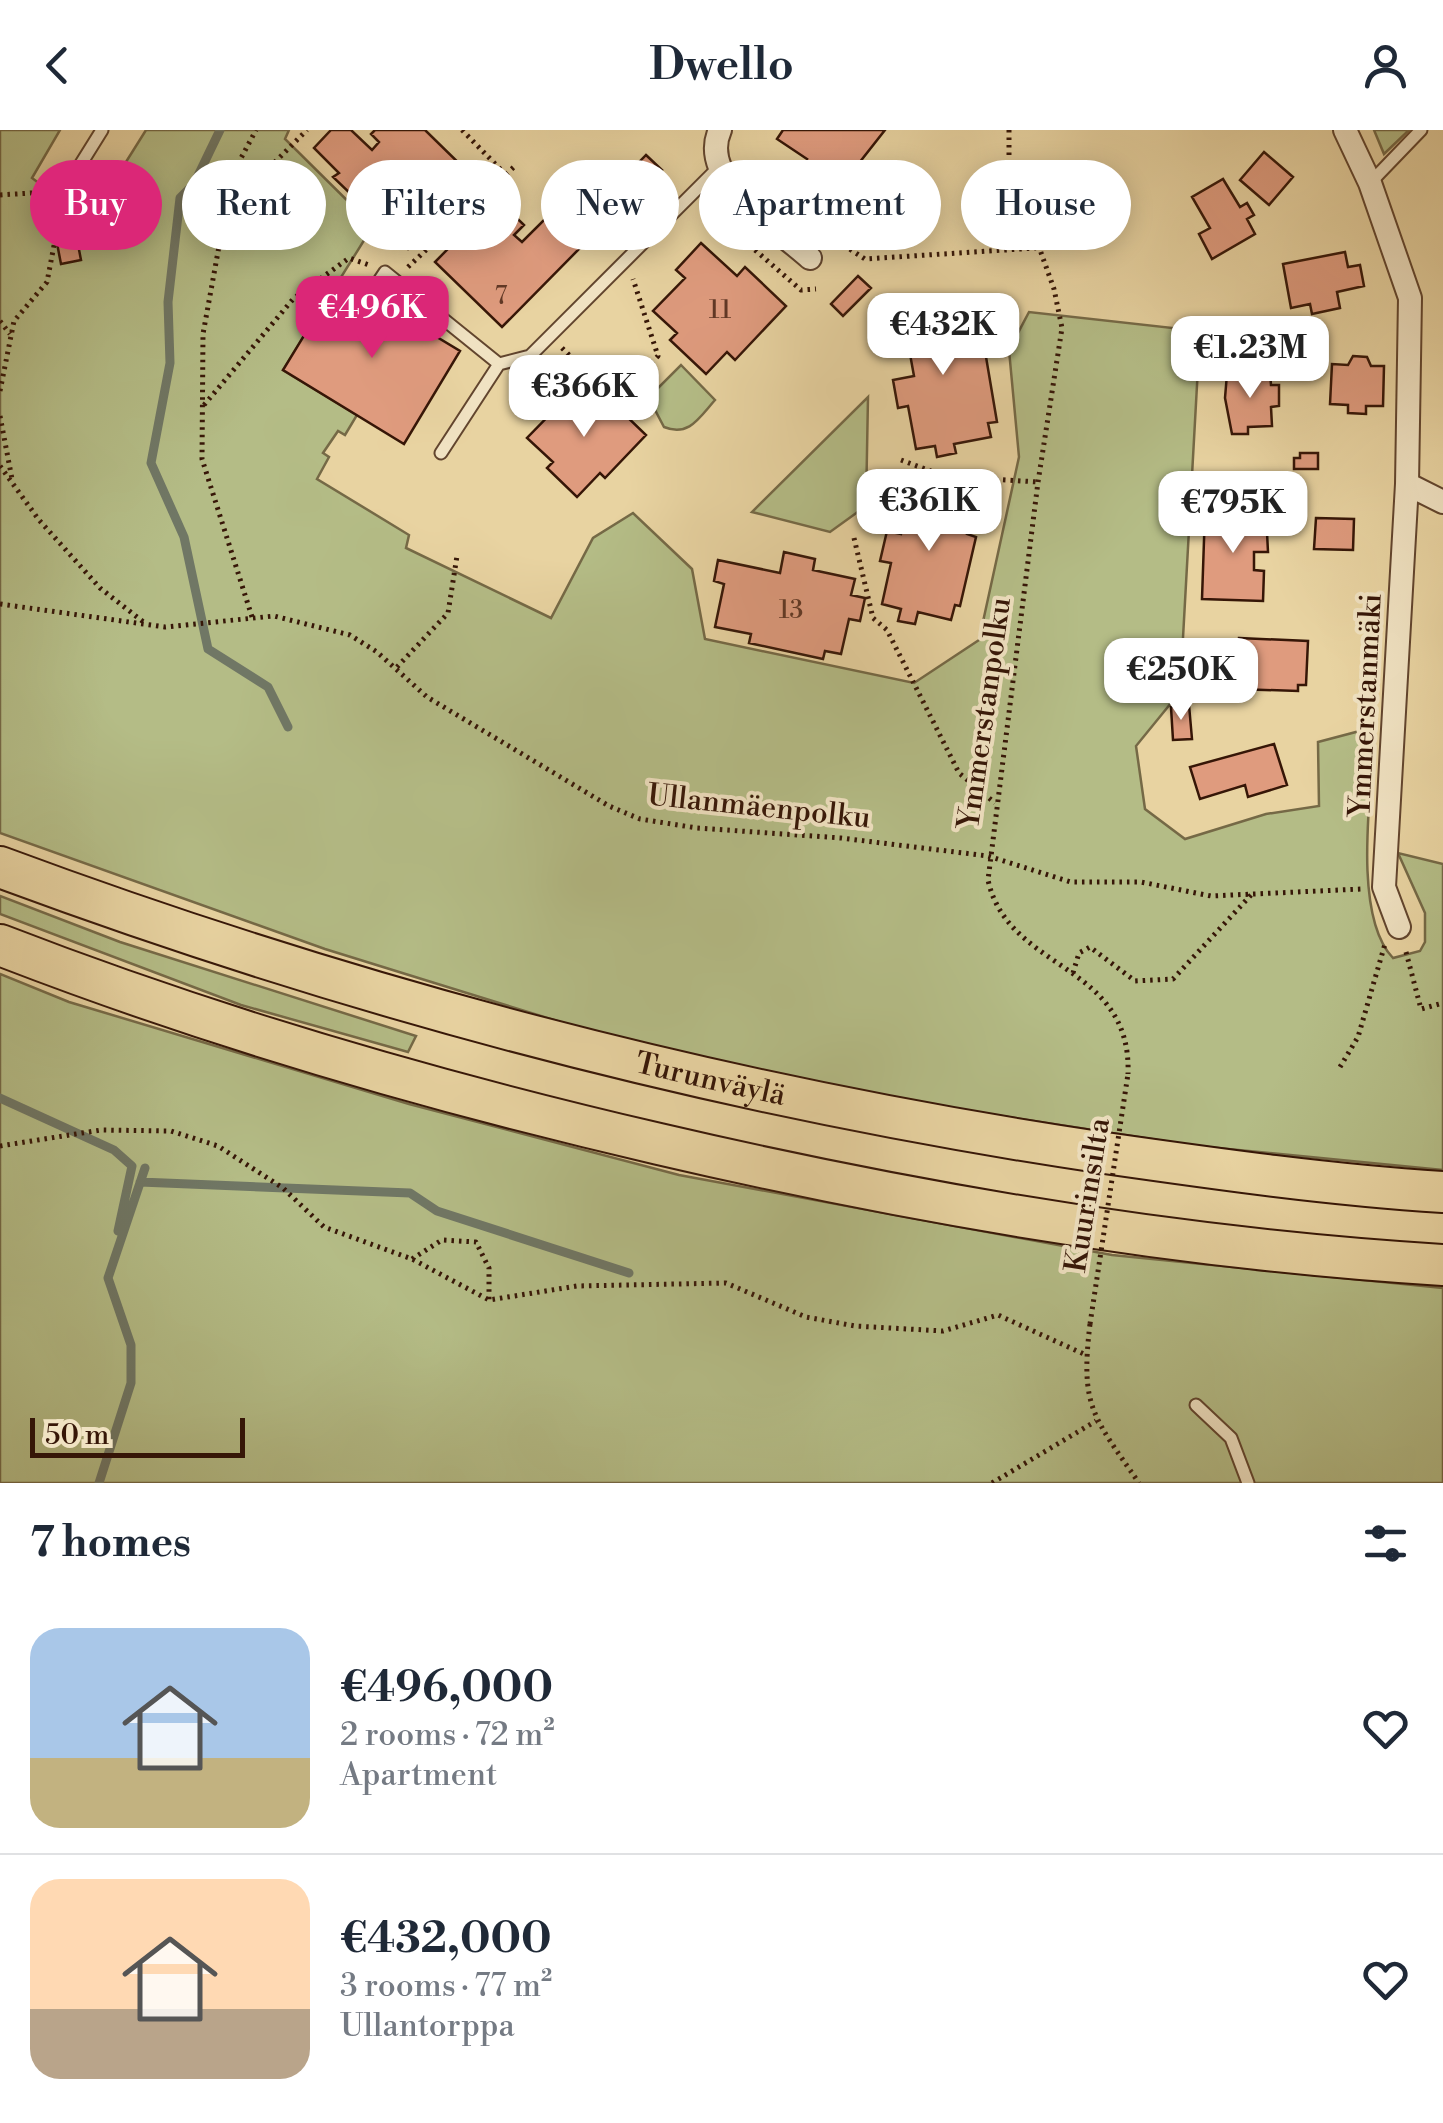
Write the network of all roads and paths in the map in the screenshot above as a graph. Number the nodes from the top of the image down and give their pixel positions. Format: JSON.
{"nodes":[{"id":1,"x":102,"y":130,"type":"edge"},
{"id":2,"x":256,"y":130,"type":"edge"},
{"id":3,"x":307,"y":130,"type":"edge"},
{"id":4,"x":462,"y":130,"type":"edge"},
{"id":5,"x":720,"y":130,"type":"edge"},
{"id":6,"x":1009,"y":130,"type":"edge"},
{"id":7,"x":1344,"y":130,"type":"edge"},
{"id":8,"x":1420,"y":130,"type":"edge"},
{"id":9,"x":83,"y":160,"type":"edge"},
{"id":10,"x":240,"y":160,"type":"edge"},
{"id":11,"x":277,"y":160,"type":"edge"},
{"id":12,"x":491,"y":160,"type":"edge"},
{"id":13,"x":715,"y":160,"type":"edge"},
{"id":14,"x":1008,"y":160,"type":"edge"},
{"id":15,"x":1370,"y":182,"type":"junction"},
{"id":16,"x":699,"y":187,"type":"edge"},
{"id":17,"x":30,"y":193,"type":"edge"},
{"id":18,"x":0,"y":195,"type":"edge"},
{"id":19,"x":53,"y":250,"type":"edge"},
{"id":20,"x":218,"y":250,"type":"edge"},
{"id":21,"x":426,"y":250,"type":"edge"},
{"id":22,"x":801,"y":250,"type":"edge"},
{"id":23,"x":853,"y":250,"type":"edge"},
{"id":24,"x":1002,"y":250,"type":"edge"},
{"id":25,"x":1037,"y":250,"type":"edge"},
{"id":26,"x":350,"y":258,"type":"dead end"},
{"id":27,"x":626,"y":258,"type":"junction"},
{"id":28,"x":810,"y":258,"type":"dead end"},
{"id":29,"x":414,"y":261,"type":"dead end"},
{"id":30,"x":369,"y":296,"type":"dead end"},
{"id":31,"x":0,"y":321,"type":"edge"},
{"id":32,"x":11,"y":335,"type":"junction"},
{"id":33,"x":549,"y":336,"type":"junction"},
{"id":34,"x":499,"y":364,"type":"junction"},
{"id":35,"x":0,"y":392,"type":"edge"},
{"id":36,"x":202,"y":407,"type":"junction"},
{"id":37,"x":0,"y":416,"type":"edge"},
{"id":38,"x":441,"y":453,"type":"dead end"},
{"id":39,"x":901,"y":460,"type":"dead end"},
{"id":40,"x":0,"y":466,"type":"edge"},
{"id":41,"x":12,"y":482,"type":"junction"},
{"id":42,"x":1038,"y":482,"type":"junction"},
{"id":43,"x":1407,"y":484,"type":"junction"},
{"id":44,"x":1443,"y":502,"type":"edge"},
{"id":45,"x":854,"y":538,"type":"dead end"},
{"id":46,"x":457,"y":556,"type":"dead end"},
{"id":47,"x":0,"y":604,"type":"edge"},
{"id":48,"x":252,"y":618,"type":"junction"},
{"id":49,"x":147,"y":624,"type":"junction"},
{"id":50,"x":396,"y":668,"type":"junction"},
{"id":51,"x":995,"y":804,"type":"junction"},
{"id":52,"x":988,"y":856,"type":"junction"},
{"id":53,"x":0,"y":867,"type":"edge"},
{"id":54,"x":1384,"y":888,"type":"junction"},
{"id":55,"x":1252,"y":894,"type":"junction"},
{"id":56,"x":1400,"y":926,"type":"junction"},
{"id":57,"x":0,"y":945,"type":"edge"},
{"id":58,"x":1074,"y":973,"type":"junction"},
{"id":59,"x":1443,"y":1003,"type":"edge"},
{"id":60,"x":1340,"y":1068,"type":"dead end"},
{"id":61,"x":1128,"y":1074,"type":"joint"},
{"id":62,"x":0,"y":1146,"type":"edge"},
{"id":63,"x":1443,"y":1192,"type":"edge"},
{"id":64,"x":412,"y":1259,"type":"junction"},
{"id":65,"x":1443,"y":1266,"type":"edge"},
{"id":66,"x":489,"y":1300,"type":"junction"},
{"id":67,"x":1086,"y":1355,"type":"junction"},
{"id":68,"x":1196,"y":1406,"type":"dead end"},
{"id":69,"x":1096,"y":1421,"type":"junction"},
{"id":70,"x":992,"y":1483,"type":"edge"},
{"id":71,"x":1138,"y":1483,"type":"edge"},
{"id":72,"x":1248,"y":1483,"type":"edge"}],
"edges":[{"from":1,"to":9,"type":"lane"},
{"from":2,"to":10,"type":"path"},
{"from":3,"to":11,"type":"path"},
{"from":4,"to":12,"type":"path"},
{"from":5,"to":13,"type":"street"},
{"from":6,"to":14,"type":"path","name":"Ymmerstanpolku"},
{"from":7,"to":15,"type":"street","name":"Ymmerstanmäki"},
{"from":8,"to":15,"type":"lane"},
{"from":15,"to":43,"type":"street","name":"Ymmerstanmäki"},
{"from":16,"to":27,"type":"lane"},
{"from":17,"to":18,"type":"path"},
{"from":19,"to":32,"type":"path"},
{"from":20,"to":36,"type":"path"},
{"from":21,"to":29,"type":"path"},
{"from":22,"to":28,"type":"street"},
{"from":23,"to":24,"type":"path"},
{"from":25,"to":42,"type":"path","name":"Ymmerstanpolku"},
{"from":26,"to":36,"type":"path"},
{"from":27,"to":33,"type":"lane"},
{"from":27,"to":33,"type":"path"},
{"from":30,"to":34,"type":"lane"},
{"from":31,"to":32,"type":"path"},
{"from":32,"to":35,"type":"path"},
{"from":33,"to":34,"type":"lane"},
{"from":34,"to":38,"type":"lane"},
{"from":36,"to":48,"type":"path"},
{"from":37,"to":41,"type":"path"},
{"from":39,"to":42,"type":"path"},
{"from":40,"to":41,"type":"path"},
{"from":41,"to":49,"type":"path"},
{"from":42,"to":51,"type":"path","name":"Ymmerstanpolku"},
{"from":43,"to":44,"type":"street"},
{"from":43,"to":54,"type":"street","name":"Ymmerstanmäki"},
{"from":45,"to":51,"type":"path"},
{"from":46,"to":50,"type":"path"},
{"from":47,"to":49,"type":"path","name":"Ullanmäenpolku"},
{"from":48,"to":49,"type":"path","name":"Ullanmäenpolku"},
{"from":48,"to":50,"type":"path","name":"Ullanmäenpolku"},
{"from":50,"to":52,"type":"path","name":"Ullanmäenpolku"},
{"from":51,"to":52,"type":"path","name":"Ymmerstanpolku"},
{"from":52,"to":55,"type":"path","name":"Ullanmäenpolku"},
{"from":52,"to":58,"type":"path","name":"Ymmerstanpolku"},
{"from":53,"to":63,"type":"highway","name":"Turunväylä"},
{"from":54,"to":55,"type":"path","name":"Ullanmäenpolku"},
{"from":54,"to":56,"type":"street","name":"Ymmerstanmäki"},
{"from":55,"to":58,"type":"path"},
{"from":56,"to":59,"type":"path"},
{"from":56,"to":60,"type":"path"},
{"from":57,"to":65,"type":"highway"},
{"from":58,"to":61,"type":"path","name":"Ymmerstanpolku"},
{"from":61,"to":67,"type":"path","name":"Kuurinsilta","bridge":true},
{"from":62,"to":64,"type":"path"},
{"from":64,"to":66,"type":"path"},
{"from":64,"to":66,"type":"path"},
{"from":66,"to":67,"type":"path"},
{"from":67,"to":69,"type":"path","name":"Kuurinsilta"},
{"from":68,"to":72,"type":"lane"},
{"from":69,"to":70,"type":"path"},
{"from":69,"to":71,"type":"path"}]}
